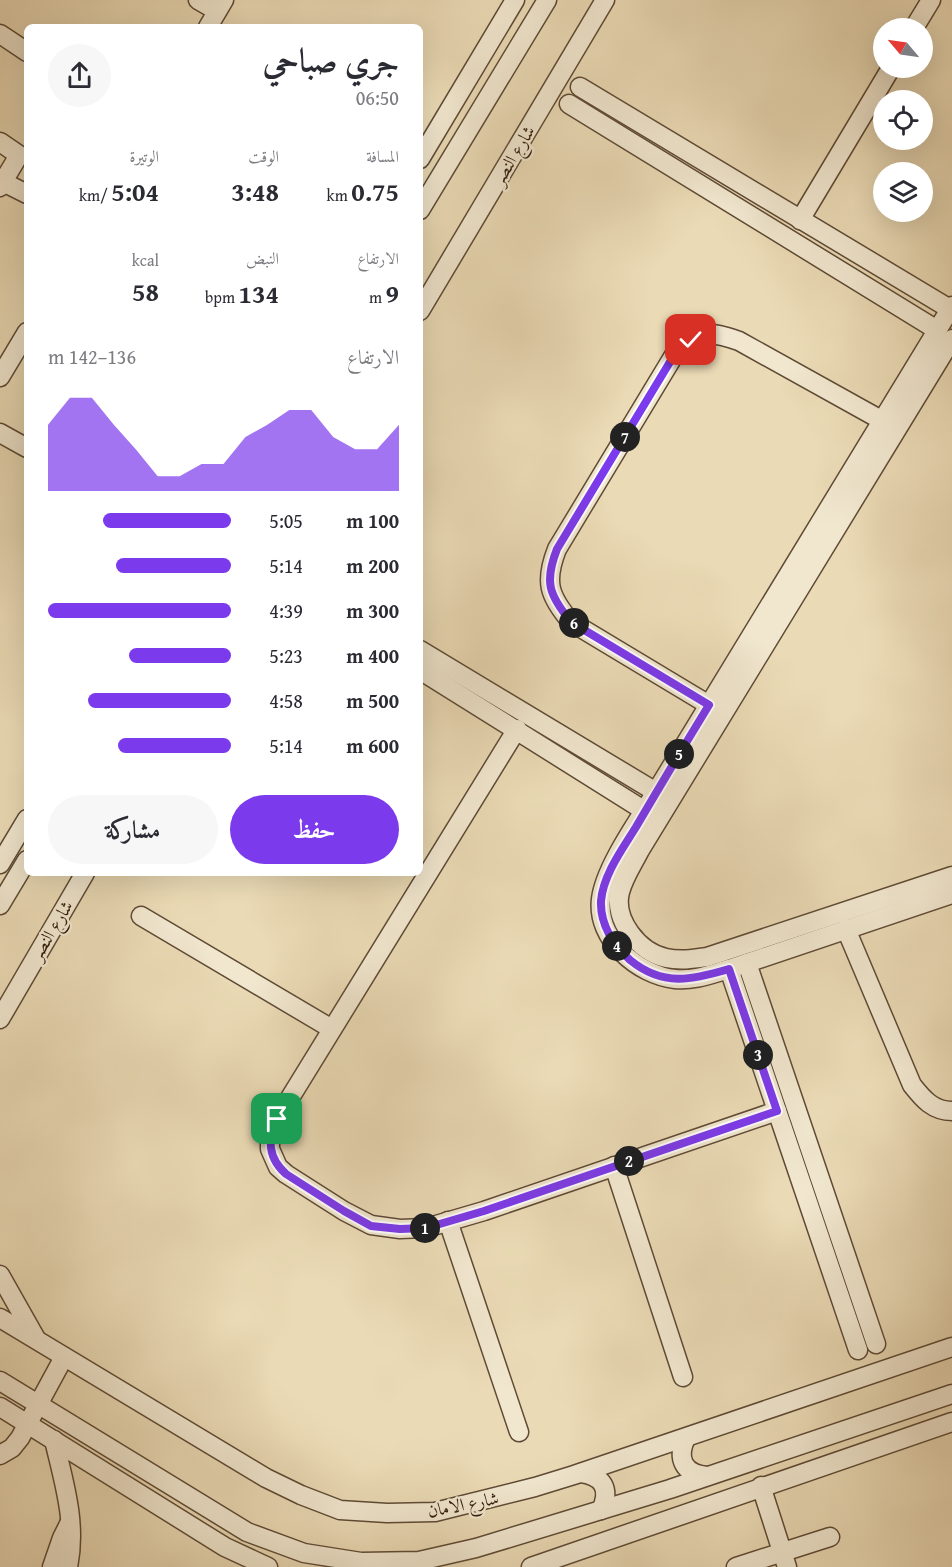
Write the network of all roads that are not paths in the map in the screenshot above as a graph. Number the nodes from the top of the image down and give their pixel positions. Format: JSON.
{"nodes":[{"id":1,"x":198,"y":0,"type":"edge"},
{"id":2,"x":515,"y":0,"type":"edge"},
{"id":3,"x":547,"y":0,"type":"edge"},
{"id":4,"x":605,"y":0,"type":"edge"},
{"id":5,"x":931,"y":0,"type":"edge"},
{"id":6,"x":218,"y":17,"type":"edge"},
{"id":7,"x":920,"y":18,"type":"edge"},
{"id":8,"x":0,"y":34,"type":"edge"},
{"id":9,"x":24,"y":49,"type":"edge"},
{"id":10,"x":885,"y":78,"type":"edge"},
{"id":11,"x":580,"y":87,"type":"dead end"},
{"id":12,"x":569,"y":104,"type":"dead end"},
{"id":13,"x":0,"y":142,"type":"edge"},
{"id":14,"x":423,"y":154,"type":"edge"},
{"id":15,"x":701,"y":160,"type":"junction"},
{"id":16,"x":448,"y":163,"type":"junction"},
{"id":17,"x":691,"y":179,"type":"junction"},
{"id":18,"x":2,"y":184,"type":"edge"},
{"id":19,"x":24,"y":193,"type":"edge"},
{"id":20,"x":423,"y":205,"type":"edge"},
{"id":21,"x":800,"y":220,"type":"junction"},
{"id":22,"x":867,"y":260,"type":"junction"},
{"id":23,"x":855,"y":281,"type":"junction"},
{"id":24,"x":423,"y":306,"type":"edge"},
{"id":25,"x":951,"y":307,"type":"edge"},
{"id":26,"x":945,"y":334,"type":"edge"},
{"id":27,"x":24,"y":337,"type":"edge"},
{"id":28,"x":0,"y":377,"type":"edge"},
{"id":29,"x":883,"y":421,"type":"junction"},
{"id":30,"x":0,"y":433,"type":"edge"},
{"id":31,"x":24,"y":446,"type":"edge"},
{"id":32,"x":783,"y":599,"type":"junction"},
{"id":33,"x":423,"y":652,"type":"edge"},
{"id":34,"x":423,"y":672,"type":"edge"},
{"id":35,"x":709,"y":705,"type":"junction"},
{"id":36,"x":517,"y":729,"type":"junction"},
{"id":37,"x":590,"y":752,"type":"junction"},
{"id":38,"x":580,"y":769,"type":"junction"},
{"id":39,"x":656,"y":792,"type":"junction"},
{"id":40,"x":645,"y":811,"type":"junction"},
{"id":41,"x":24,"y":824,"type":"edge"},
{"id":42,"x":0,"y":864,"type":"edge"},
{"id":43,"x":24,"y":866,"type":"edge"},
{"id":44,"x":423,"y":871,"type":"edge"},
{"id":45,"x":84,"y":876,"type":"edge"},
{"id":46,"x":420,"y":876,"type":"edge"},
{"id":47,"x":952,"y":876,"type":"edge"},
{"id":48,"x":952,"y":894,"type":"edge"},
{"id":49,"x":0,"y":905,"type":"edge"},
{"id":50,"x":141,"y":916,"type":"dead end"},
{"id":51,"x":846,"y":929,"type":"junction"},
{"id":52,"x":738,"y":966,"type":"junction"},
{"id":53,"x":0,"y":1019,"type":"edge"},
{"id":54,"x":758,"y":1025,"type":"junction"},
{"id":55,"x":332,"y":1029,"type":"junction"},
{"id":56,"x":777,"y":1111,"type":"junction"},
{"id":57,"x":952,"y":1111,"type":"edge"},
{"id":58,"x":614,"y":1166,"type":"junction"},
{"id":59,"x":448,"y":1221,"type":"junction"},
{"id":60,"x":0,"y":1275,"type":"edge"},
{"id":61,"x":0,"y":1318,"type":"edge"},
{"id":62,"x":38,"y":1341,"type":"junction"},
{"id":63,"x":876,"y":1344,"type":"dead end"},
{"id":64,"x":952,"y":1347,"type":"edge"},
{"id":65,"x":858,"y":1350,"type":"dead end"},
{"id":66,"x":64,"y":1357,"type":"junction"},
{"id":67,"x":683,"y":1377,"type":"dead end"},
{"id":68,"x":0,"y":1381,"type":"edge"},
{"id":69,"x":952,"y":1394,"type":"edge"},
{"id":70,"x":38,"y":1405,"type":"junction"},
{"id":71,"x":909,"y":1408,"type":"junction"},
{"id":72,"x":1,"y":1409,"type":"edge"},
{"id":73,"x":952,"y":1422,"type":"edge"},
{"id":74,"x":28,"y":1423,"type":"junction"},
{"id":75,"x":519,"y":1432,"type":"dead end"},
{"id":76,"x":918,"y":1434,"type":"junction"},
{"id":77,"x":686,"y":1438,"type":"junction"},
{"id":78,"x":54,"y":1440,"type":"junction"},
{"id":79,"x":0,"y":1455,"type":"edge"},
{"id":80,"x":580,"y":1473,"type":"junction"},
{"id":81,"x":707,"y":1476,"type":"junction"},
{"id":82,"x":761,"y":1486,"type":"junction"},
{"id":83,"x":602,"y":1509,"type":"junction"},
{"id":84,"x":72,"y":1520,"type":"junction"},
{"id":85,"x":830,"y":1537,"type":"dead end"},
{"id":86,"x":455,"y":1560,"type":"edge"},
{"id":87,"x":785,"y":1560,"type":"edge"},
{"id":88,"x":52,"y":1567,"type":"edge"},
{"id":89,"x":68,"y":1567,"type":"edge"},
{"id":90,"x":268,"y":1567,"type":"edge"},
{"id":91,"x":531,"y":1567,"type":"edge"},
{"id":92,"x":736,"y":1567,"type":"edge"}],
"edges":[{"from":1,"to":6,"type":"street"},
{"from":2,"to":14,"type":"street"},
{"from":3,"to":16,"type":"street"},
{"from":4,"to":24,"type":"street","name":"شارع النصر"},
{"from":5,"to":7,"type":"street"},
{"from":8,"to":9,"type":"street"},
{"from":10,"to":21,"type":"street"},
{"from":11,"to":15,"type":"street"},
{"from":12,"to":17,"type":"street"},
{"from":13,"to":18,"type":"street"},
{"from":14,"to":16,"type":"street"},
{"from":15,"to":17,"type":"street"},
{"from":15,"to":21,"type":"street"},
{"from":16,"to":20,"type":"street"},
{"from":17,"to":23,"type":"street"},
{"from":18,"to":19,"type":"street"},
{"from":21,"to":22,"type":"street"},
{"from":22,"to":23,"type":"street"},
{"from":22,"to":25,"type":"street"},
{"from":23,"to":26,"type":"street"},
{"from":25,"to":26,"type":"street"},
{"from":26,"to":29,"type":"street"},
{"from":26,"to":32,"type":"street"},
{"from":27,"to":28,"type":"street"},
{"from":29,"to":32,"type":"street"},
{"from":29,"to":35,"type":"street"},
{"from":30,"to":31,"type":"street"},
{"from":32,"to":35,"type":"street"},
{"from":32,"to":47,"type":"street"},
{"from":33,"to":37,"type":"street"},
{"from":34,"to":36,"type":"street"},
{"from":35,"to":39,"type":"street"},
{"from":36,"to":38,"type":"street"},
{"from":36,"to":44,"type":"street"},
{"from":37,"to":38,"type":"street"},
{"from":37,"to":39,"type":"street"},
{"from":38,"to":40,"type":"street"},
{"from":39,"to":40,"type":"street"},
{"from":40,"to":52,"type":"street"},
{"from":41,"to":42,"type":"street"},
{"from":43,"to":49,"type":"street"},
{"from":45,"to":53,"type":"street","name":"شارع النصر"},
{"from":46,"to":55,"type":"street"},
{"from":48,"to":51,"type":"street"},
{"from":50,"to":55,"type":"street"},
{"from":51,"to":52,"type":"street"},
{"from":51,"to":57,"type":"street"},
{"from":52,"to":54,"type":"street"},
{"from":54,"to":56,"type":"street"},
{"from":54,"to":63,"type":"street"},
{"from":55,"to":59,"type":"street"},
{"from":56,"to":58,"type":"street"},
{"from":56,"to":65,"type":"street"},
{"from":58,"to":59,"type":"street"},
{"from":58,"to":67,"type":"street"},
{"from":59,"to":75,"type":"street"},
{"from":60,"to":62,"type":"street"},
{"from":61,"to":62,"type":"street","name":"شارع الامان"},
{"from":62,"to":66,"type":"street","name":"شارع الامان"},
{"from":64,"to":77,"type":"street","name":"شارع الامان"},
{"from":66,"to":70,"type":"street"},
{"from":66,"to":80,"type":"street","name":"شارع الامان"},
{"from":68,"to":70,"type":"street"},
{"from":69,"to":71,"type":"street"},
{"from":70,"to":74,"type":"street"},
{"from":70,"to":86,"type":"street"},
{"from":71,"to":76,"type":"street"},
{"from":71,"to":81,"type":"street"},
{"from":72,"to":74,"type":"street"},
{"from":73,"to":76,"type":"street"},
{"from":74,"to":78,"type":"street"},
{"from":74,"to":79,"type":"street"},
{"from":76,"to":82,"type":"street"},
{"from":77,"to":80,"type":"street","name":"شارع الامان"},
{"from":77,"to":81,"type":"street"},
{"from":78,"to":84,"type":"street"},
{"from":78,"to":90,"type":"street"},
{"from":80,"to":83,"type":"street"},
{"from":81,"to":83,"type":"street"},
{"from":82,"to":87,"type":"street"},
{"from":82,"to":91,"type":"street"},
{"from":83,"to":86,"type":"street"},
{"from":84,"to":88,"type":"street"},
{"from":84,"to":89,"type":"street"},
{"from":85,"to":87,"type":"street"},
{"from":87,"to":92,"type":"street"}]}
